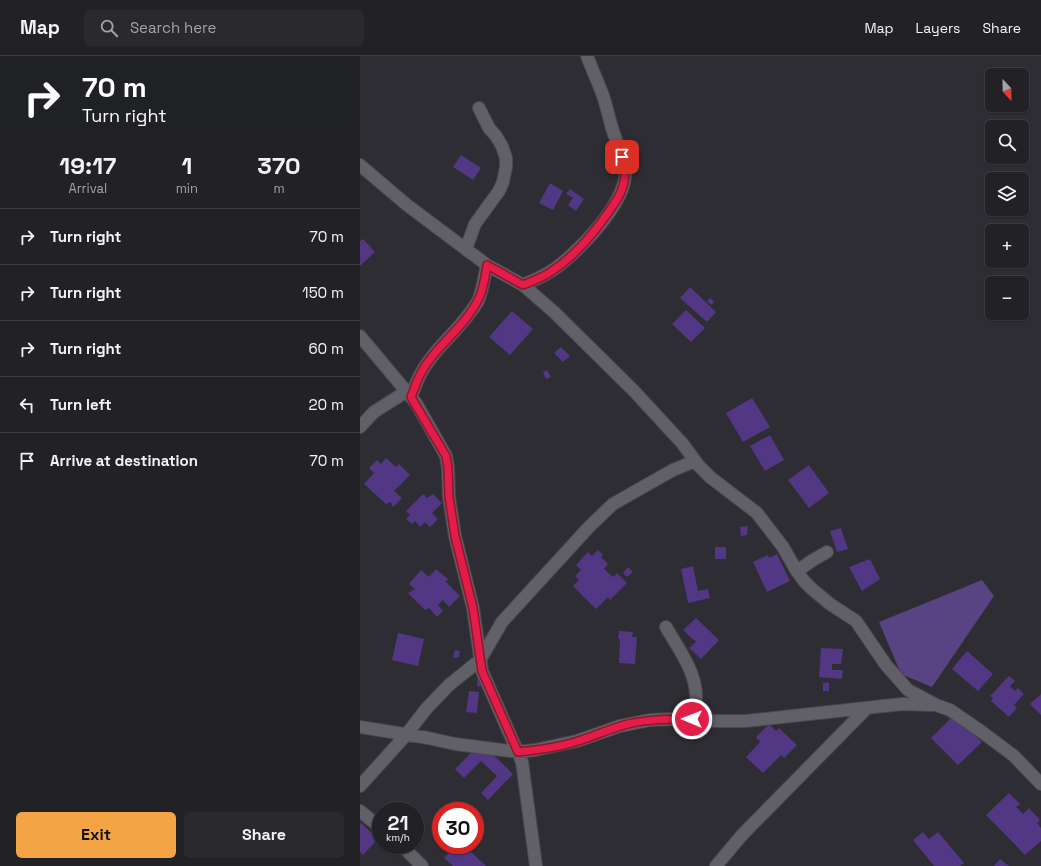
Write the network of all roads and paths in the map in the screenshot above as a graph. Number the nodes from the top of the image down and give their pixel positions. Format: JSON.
{"nodes":[{"id":1,"x":587,"y":56,"type":"edge"},
{"id":2,"x":479,"y":108,"type":"dead end"},
{"id":3,"x":360,"y":165,"type":"edge"},
{"id":4,"x":466,"y":249,"type":"junction"},
{"id":5,"x":487,"y":265,"type":"junction"},
{"id":6,"x":523,"y":285,"type":"junction"},
{"id":7,"x":360,"y":336,"type":"edge"},
{"id":8,"x":409,"y":394,"type":"junction"},
{"id":9,"x":360,"y":427,"type":"edge"},
{"id":10,"x":695,"y":461,"type":"junction"},
{"id":11,"x":827,"y":552,"type":"dead end"},
{"id":12,"x":797,"y":571,"type":"junction"},
{"id":13,"x":666,"y":627,"type":"dead end"},
{"id":14,"x":480,"y":660,"type":"junction"},
{"id":15,"x":936,"y":705,"type":"junction"},
{"id":16,"x":866,"y":709,"type":"junction"},
{"id":17,"x":692,"y":719,"type":"junction"},
{"id":18,"x":360,"y":727,"type":"edge"},
{"id":19,"x":406,"y":735,"type":"junction"},
{"id":20,"x":518,"y":752,"type":"junction"},
{"id":21,"x":1041,"y":784,"type":"edge"},
{"id":22,"x":360,"y":786,"type":"edge"},
{"id":23,"x":360,"y":811,"type":"edge"},
{"id":24,"x":372,"y":821,"type":"edge"},
{"id":25,"x":410,"y":854,"type":"edge"},
{"id":26,"x":422,"y":866,"type":"edge"},
{"id":27,"x":536,"y":866,"type":"edge"},
{"id":28,"x":716,"y":866,"type":"edge"}],
"edges":[{"from":1,"to":6,"type":"street"},
{"from":2,"to":4,"type":"street"},
{"from":3,"to":4,"type":"street"},
{"from":4,"to":5,"type":"street"},
{"from":5,"to":6,"type":"street"},
{"from":5,"to":8,"type":"street"},
{"from":6,"to":10,"type":"street"},
{"from":7,"to":8,"type":"street"},
{"from":8,"to":9,"type":"street"},
{"from":8,"to":14,"type":"street"},
{"from":10,"to":12,"type":"street"},
{"from":10,"to":14,"type":"street"},
{"from":11,"to":12,"type":"street"},
{"from":12,"to":15,"type":"street"},
{"from":13,"to":17,"type":"street"},
{"from":14,"to":19,"type":"street"},
{"from":14,"to":20,"type":"street"},
{"from":15,"to":16,"type":"street"},
{"from":15,"to":21,"type":"street"},
{"from":16,"to":17,"type":"street"},
{"from":16,"to":28,"type":"street"},
{"from":17,"to":20,"type":"street"},
{"from":18,"to":19,"type":"street"},
{"from":19,"to":20,"type":"street"},
{"from":19,"to":22,"type":"street"},
{"from":20,"to":27,"type":"street"},
{"from":23,"to":24,"type":"street"},
{"from":25,"to":26,"type":"street"}]}
